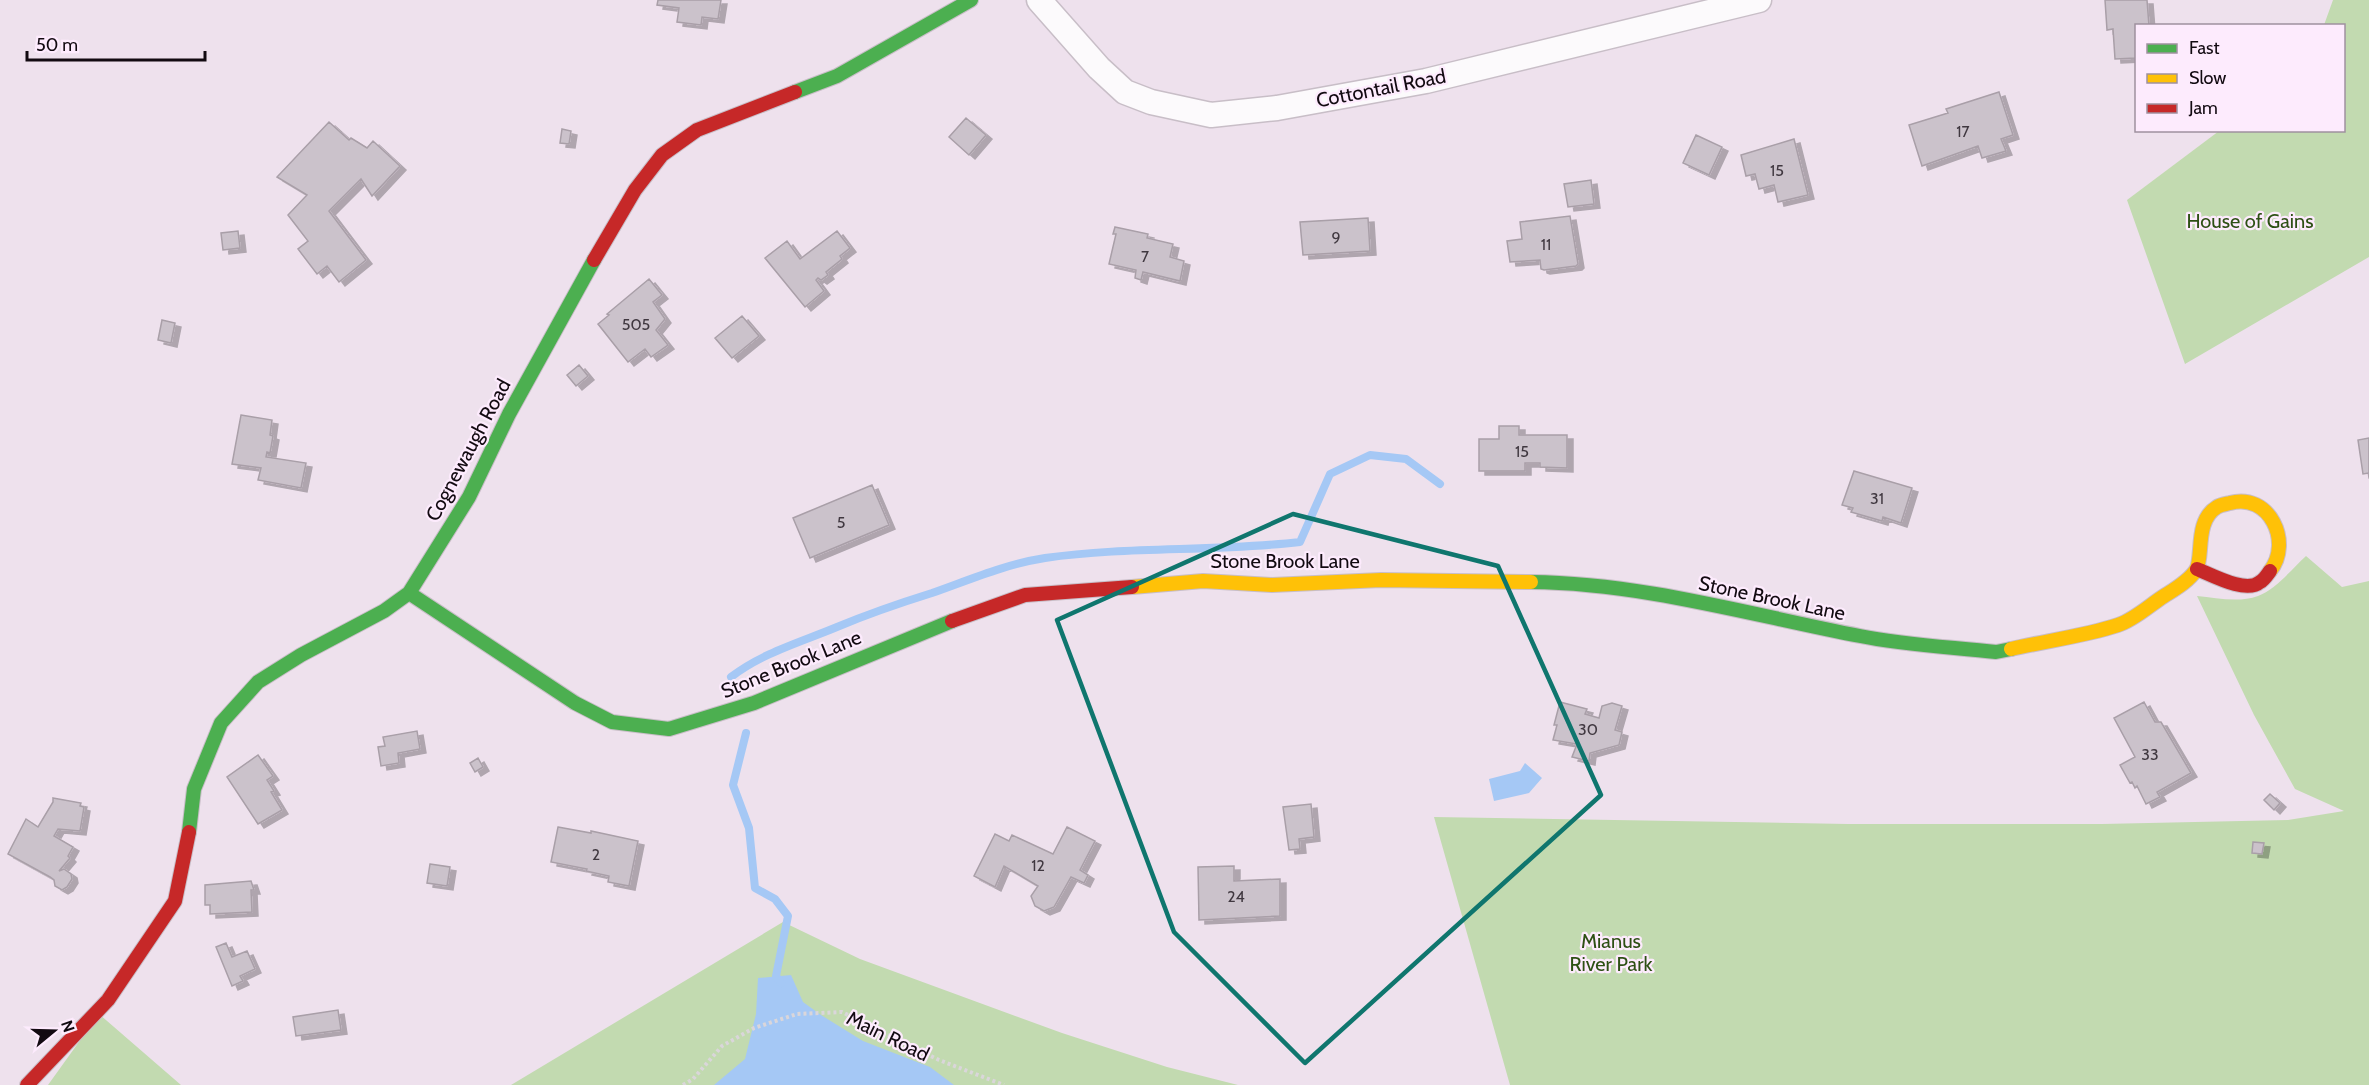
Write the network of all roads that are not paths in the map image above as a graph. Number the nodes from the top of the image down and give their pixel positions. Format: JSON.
{"nodes":[{"id":1,"x":971,"y":0,"type":"edge"},
{"id":2,"x":1039,"y":0,"type":"edge"},
{"id":3,"x":1759,"y":0,"type":"edge"},
{"id":4,"x":2197,"y":569,"type":"junction"},
{"id":5,"x":409,"y":593,"type":"junction"},
{"id":6,"x":27,"y":1085,"type":"edge"}],
"edges":[{"from":1,"to":5,"type":"street","name":"Cognewaugh Road"},
{"from":2,"to":3,"type":"street","name":"Cottontail Road"},
{"from":4,"to":4,"type":"street"},
{"from":4,"to":5,"type":"street","name":"Stone Brook Lane"},
{"from":5,"to":6,"type":"street","name":"Cognewaugh Road"}]}
